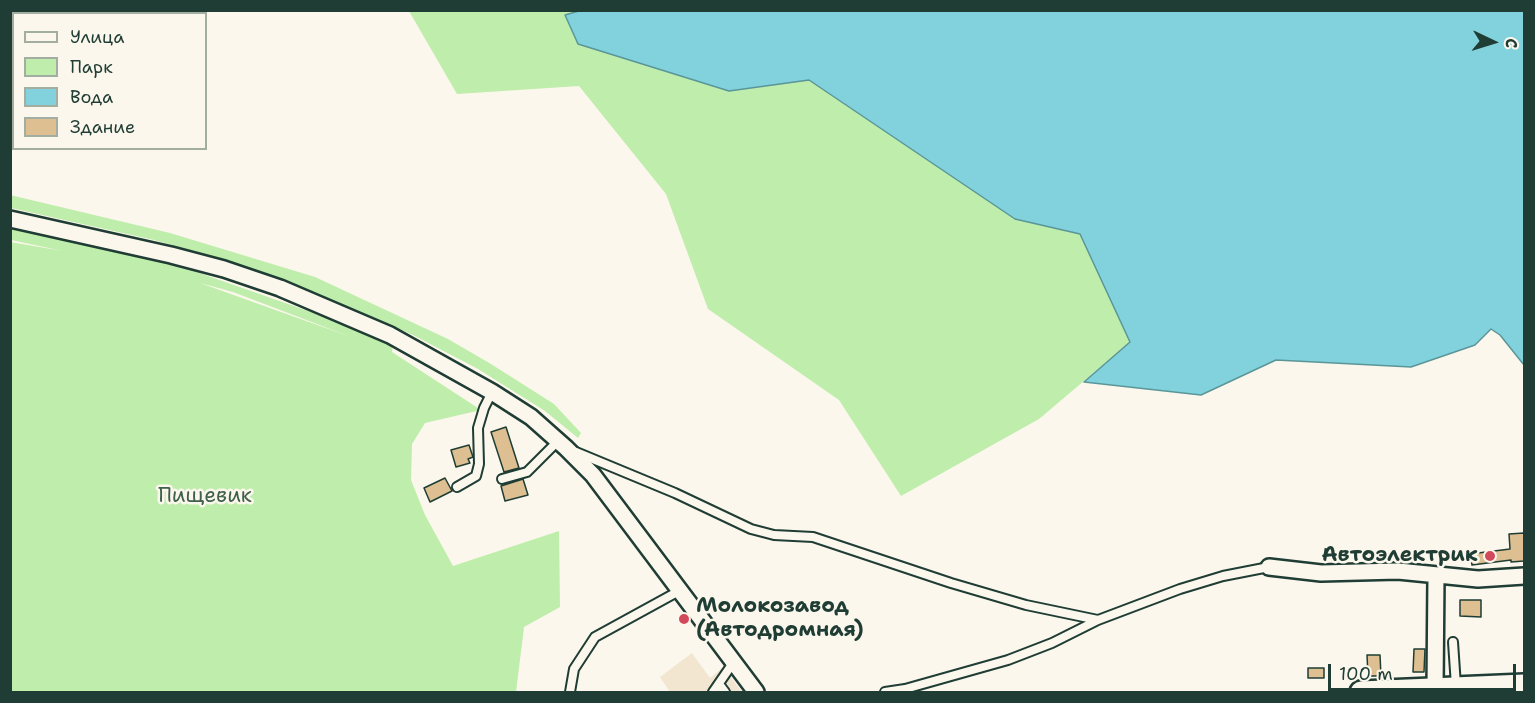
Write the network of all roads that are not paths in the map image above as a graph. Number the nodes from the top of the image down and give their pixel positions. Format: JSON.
{"nodes":[{"id":1,"x":10,"y":219,"type":"edge"},
{"id":2,"x":492,"y":392,"type":"junction"},
{"id":3,"x":562,"y":444,"type":"junction"},
{"id":4,"x":502,"y":479,"type":"dead end"},
{"id":5,"x":457,"y":487,"type":"dead end"},
{"id":6,"x":1269,"y":567,"type":"joint"},
{"id":7,"x":1436,"y":575,"type":"junction"},
{"id":8,"x":1524,"y":576,"type":"edge"},
{"id":9,"x":679,"y":591,"type":"junction"},
{"id":10,"x":1098,"y":620,"type":"junction"},
{"id":11,"x":1453,"y":642,"type":"dead end"},
{"id":12,"x":733,"y":663,"type":"junction"},
{"id":13,"x":719,"y":684,"type":"junction"},
{"id":14,"x":1524,"y":685,"type":"edge"},
{"id":15,"x":1449,"y":690,"type":"edge"},
{"id":16,"x":570,"y":693,"type":"edge"},
{"id":17,"x":714,"y":693,"type":"edge"},
{"id":18,"x":725,"y":693,"type":"edge"},
{"id":19,"x":756,"y":693,"type":"edge"},
{"id":20,"x":885,"y":693,"type":"edge"},
{"id":21,"x":1361,"y":693,"type":"edge"}],
"edges":[{"from":1,"to":2,"type":"street"},
{"from":2,"to":3,"type":"street"},
{"from":2,"to":5,"type":"lane"},
{"from":3,"to":4,"type":"lane"},
{"from":3,"to":9,"type":"street"},
{"from":3,"to":10,"type":"lane"},
{"from":6,"to":7,"type":"street"},
{"from":6,"to":10,"type":"lane"},
{"from":7,"to":8,"type":"street"},
{"from":7,"to":15,"type":"street"},
{"from":9,"to":12,"type":"street"},
{"from":9,"to":16,"type":"lane"},
{"from":10,"to":20,"type":"lane"},
{"from":11,"to":15,"type":"lane"},
{"from":12,"to":13,"type":"lane"},
{"from":12,"to":19,"type":"street"},
{"from":13,"to":17,"type":"lane"},
{"from":13,"to":18,"type":"lane"},
{"from":14,"to":15,"type":"street"},
{"from":15,"to":21,"type":"street"}]}
